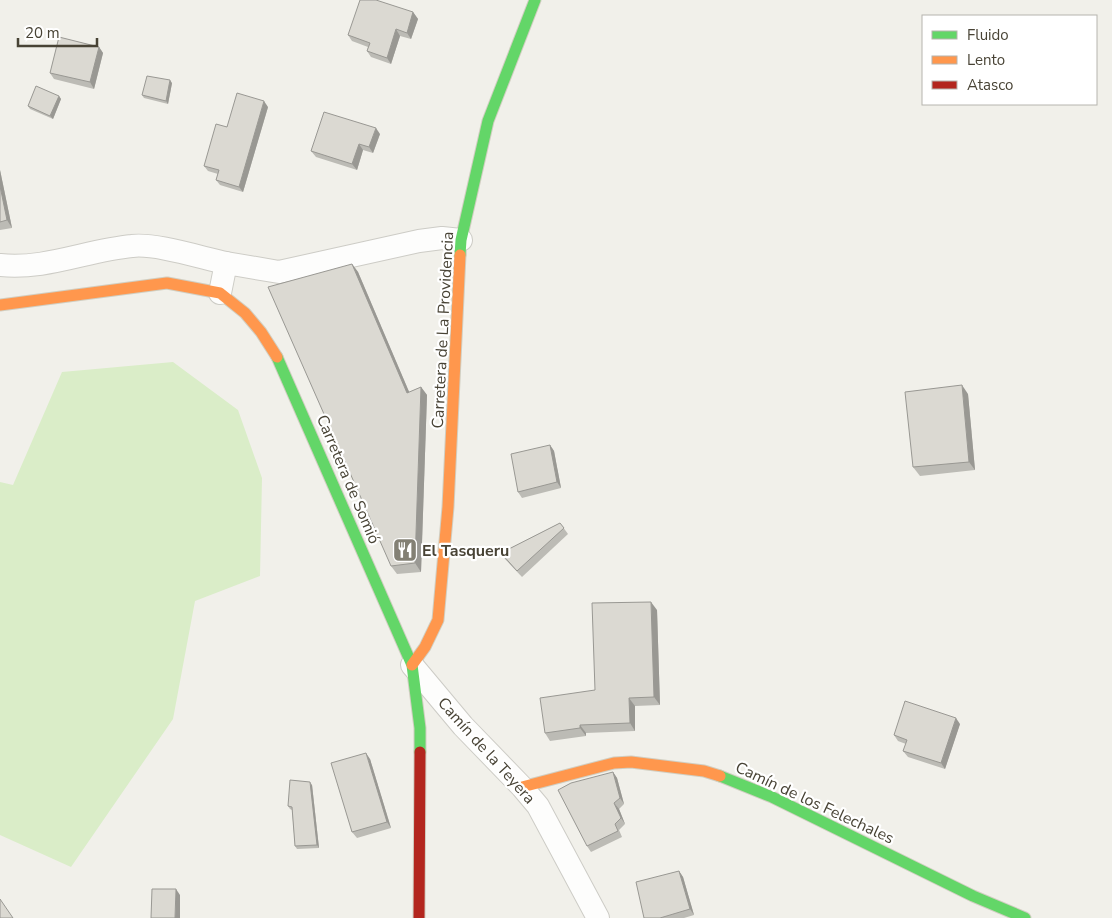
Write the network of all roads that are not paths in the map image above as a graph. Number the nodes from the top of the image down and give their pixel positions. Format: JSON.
{"nodes":[{"id":1,"x":535,"y":0,"type":"edge"},
{"id":2,"x":461,"y":240,"type":"junction"},
{"id":3,"x":226,"y":263,"type":"junction"},
{"id":4,"x":0,"y":265,"type":"edge"},
{"id":5,"x":220,"y":293,"type":"junction"},
{"id":6,"x":0,"y":306,"type":"edge"},
{"id":7,"x":412,"y":665,"type":"junction"},
{"id":8,"x":522,"y":786,"type":"junction"},
{"id":9,"x":419,"y":918,"type":"edge"},
{"id":10,"x":598,"y":918,"type":"edge"},
{"id":11,"x":1025,"y":918,"type":"edge"}],
"edges":[{"from":1,"to":2,"type":"street","name":"Carretera de La Providencia"},
{"from":2,"to":3,"type":"street"},
{"from":2,"to":7,"type":"street","name":"Carretera de La Providencia"},
{"from":3,"to":4,"type":"street"},
{"from":3,"to":5,"type":"street"},
{"from":5,"to":6,"type":"street","name":"Carretera de Somió"},
{"from":5,"to":7,"type":"street","name":"Carretera de Somió"},
{"from":7,"to":8,"type":"street","name":"Camín de la Teyera"},
{"from":7,"to":9,"type":"street","name":"Carretera de Somió"},
{"from":8,"to":10,"type":"street","name":"Camín de la Teyera"},
{"from":8,"to":11,"type":"street","name":"Camín de los Felechales"}]}
